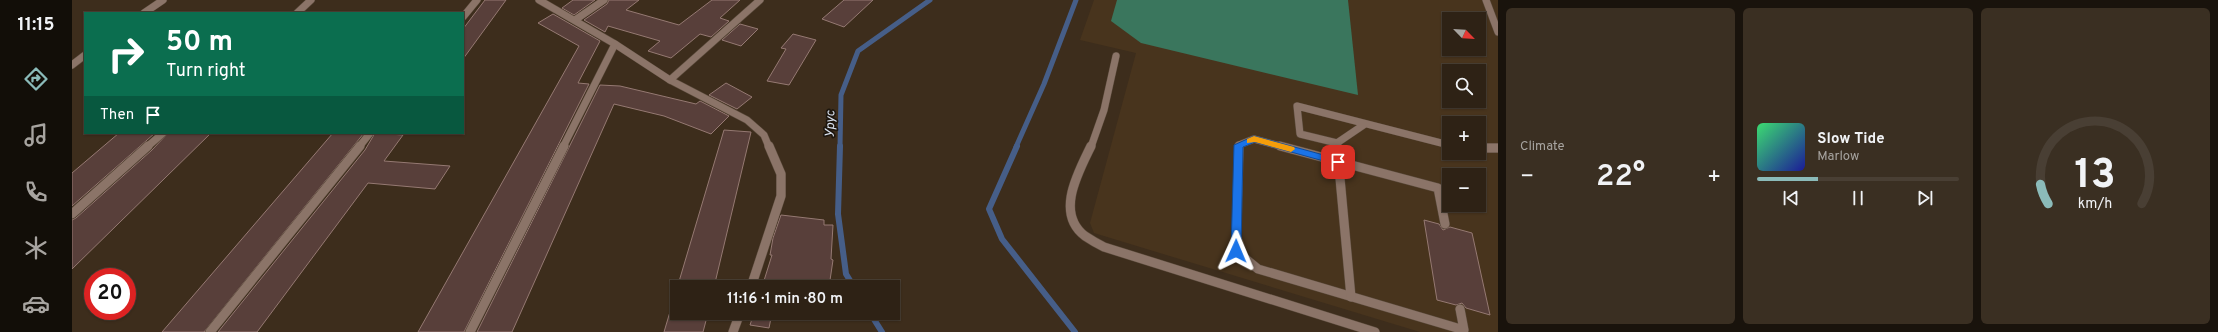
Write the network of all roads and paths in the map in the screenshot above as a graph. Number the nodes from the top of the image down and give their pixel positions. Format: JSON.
{"nodes":[{"id":1,"x":163,"y":0,"type":"edge"},
{"id":2,"x":311,"y":0,"type":"edge"},
{"id":3,"x":477,"y":0,"type":"edge"},
{"id":4,"x":538,"y":0,"type":"edge"},
{"id":5,"x":604,"y":0,"type":"edge"},
{"id":6,"x":760,"y":0,"type":"edge"},
{"id":7,"x":1486,"y":0,"type":"edge"},
{"id":8,"x":145,"y":12,"type":"edge"},
{"id":9,"x":298,"y":12,"type":"edge"},
{"id":10,"x":464,"y":16,"type":"edge"},
{"id":11,"x":575,"y":20,"type":"junction"},
{"id":12,"x":1498,"y":32,"type":"edge"},
{"id":13,"x":614,"y":44,"type":"junction"},
{"id":14,"x":84,"y":56,"type":"edge"},
{"id":15,"x":1116,"y":56,"type":"dead end"},
{"id":16,"x":72,"y":64,"type":"edge"},
{"id":17,"x":670,"y":80,"type":"junction"},
{"id":18,"x":1365,"y":124,"type":"junction"},
{"id":19,"x":162,"y":134,"type":"edge"},
{"id":20,"x":369,"y":134,"type":"edge"},
{"id":21,"x":1337,"y":143,"type":"junction"},
{"id":22,"x":1442,"y":143,"type":"edge"},
{"id":23,"x":1486,"y":148,"type":"edge"},
{"id":24,"x":1498,"y":148,"type":"edge"},
{"id":25,"x":1338,"y":162,"type":"junction"},
{"id":26,"x":72,"y":214,"type":"edge"},
{"id":27,"x":1445,"y":224,"type":"dead end"},
{"id":28,"x":753,"y":280,"type":"edge"},
{"id":29,"x":1351,"y":297,"type":"junction"},
{"id":30,"x":1460,"y":309,"type":"dead end"},
{"id":31,"x":737,"y":320,"type":"edge"},
{"id":32,"x":210,"y":332,"type":"edge"},
{"id":33,"x":470,"y":332,"type":"edge"},
{"id":34,"x":733,"y":332,"type":"edge"},
{"id":35,"x":1375,"y":332,"type":"edge"}],
"edges":[{"from":1,"to":8,"type":"street"},
{"from":2,"to":9,"type":"street"},
{"from":3,"to":10,"type":"street"},
{"from":4,"to":11,"type":"street"},
{"from":5,"to":11,"type":"street"},
{"from":6,"to":17,"type":"street"},
{"from":7,"to":12,"type":"street"},
{"from":11,"to":13,"type":"street"},
{"from":13,"to":17,"type":"street"},
{"from":13,"to":33,"type":"street"},
{"from":14,"to":16,"type":"street"},
{"from":15,"to":35,"type":"street"},
{"from":17,"to":28,"type":"street"},
{"from":18,"to":21,"type":"street"},
{"from":18,"to":21,"type":"street"},
{"from":18,"to":22,"type":"street"},
{"from":19,"to":26,"type":"street"},
{"from":20,"to":32,"type":"street"},
{"from":21,"to":25,"type":"street"},
{"from":23,"to":24,"type":"street"},
{"from":25,"to":27,"type":"street"},
{"from":25,"to":29,"type":"street"},
{"from":25,"to":29,"type":"street"},
{"from":29,"to":30,"type":"street"},
{"from":31,"to":34,"type":"street"}]}
